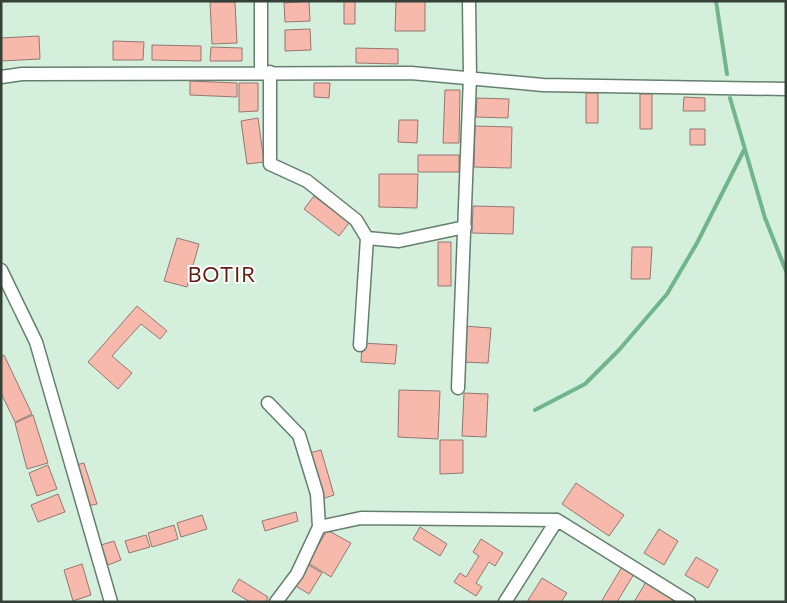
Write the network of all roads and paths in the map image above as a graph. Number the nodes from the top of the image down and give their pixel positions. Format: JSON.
{"nodes":[{"id":1,"x":261,"y":1,"type":"edge"},
{"id":2,"x":470,"y":1,"type":"edge"},
{"id":3,"x":265,"y":72,"type":"junction"},
{"id":4,"x":1,"y":77,"type":"edge"},
{"id":5,"x":470,"y":77,"type":"junction"},
{"id":6,"x":786,"y":89,"type":"edge"},
{"id":7,"x":465,"y":227,"type":"junction"},
{"id":8,"x":367,"y":238,"type":"junction"},
{"id":9,"x":1,"y":270,"type":"edge"},
{"id":10,"x":360,"y":345,"type":"dead end"},
{"id":11,"x":458,"y":388,"type":"dead end"},
{"id":12,"x":268,"y":403,"type":"dead end"},
{"id":13,"x":556,"y":520,"type":"junction"},
{"id":14,"x":319,"y":527,"type":"junction"},
{"id":15,"x":111,"y":602,"type":"edge"},
{"id":16,"x":276,"y":602,"type":"edge"},
{"id":17,"x":505,"y":602,"type":"edge"},
{"id":18,"x":688,"y":602,"type":"edge"}],
"edges":[{"from":1,"to":3,"type":"street"},
{"from":2,"to":5,"type":"street"},
{"from":3,"to":4,"type":"street"},
{"from":3,"to":5,"type":"street"},
{"from":3,"to":8,"type":"street"},
{"from":5,"to":6,"type":"street"},
{"from":5,"to":7,"type":"street"},
{"from":7,"to":8,"type":"street"},
{"from":7,"to":11,"type":"street"},
{"from":8,"to":10,"type":"street"},
{"from":9,"to":15,"type":"street"},
{"from":12,"to":14,"type":"street"},
{"from":13,"to":14,"type":"street"},
{"from":13,"to":17,"type":"street"},
{"from":13,"to":18,"type":"street"},
{"from":14,"to":16,"type":"street"}]}
